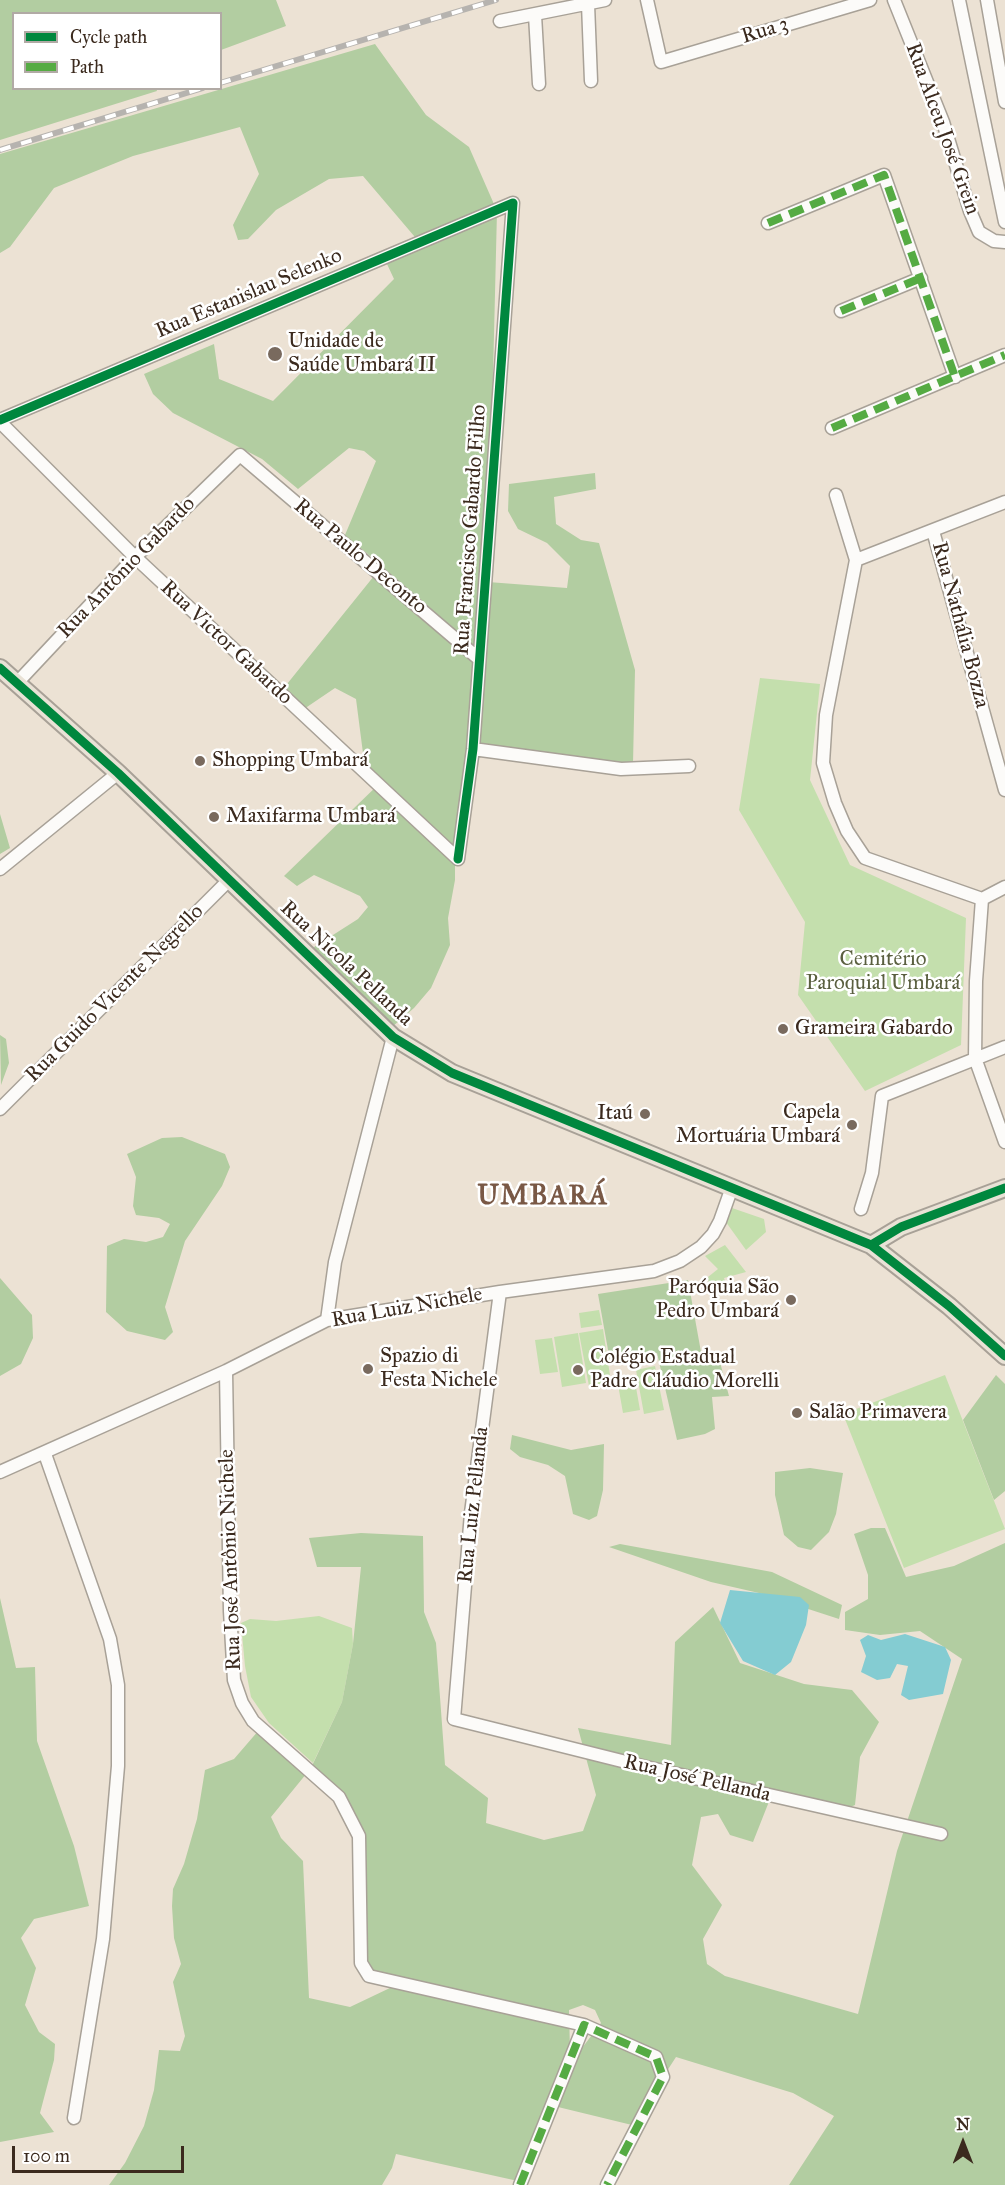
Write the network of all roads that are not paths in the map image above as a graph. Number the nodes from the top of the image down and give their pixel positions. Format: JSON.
{"nodes":[{"id":1,"x":605,"y":0,"type":"edge"},
{"id":2,"x":647,"y":0,"type":"edge"},
{"id":3,"x":870,"y":0,"type":"edge"},
{"id":4,"x":894,"y":0,"type":"edge"},
{"id":5,"x":959,"y":0,"type":"edge"},
{"id":6,"x":987,"y":0,"type":"edge"},
{"id":7,"x":588,"y":4,"type":"junction"},
{"id":8,"x":535,"y":15,"type":"junction"},
{"id":9,"x":500,"y":21,"type":"dead end"},
{"id":10,"x":591,"y":81,"type":"dead end"},
{"id":11,"x":539,"y":84,"type":"dead end"},
{"id":12,"x":1005,"y":102,"type":"edge"},
{"id":13,"x":513,"y":203,"type":"joint"},
{"id":14,"x":1005,"y":222,"type":"edge"},
{"id":15,"x":768,"y":223,"type":"dead end"},
{"id":16,"x":1005,"y":242,"type":"edge"},
{"id":17,"x":921,"y":278,"type":"junction"},
{"id":18,"x":841,"y":311,"type":"dead end"},
{"id":19,"x":1005,"y":355,"type":"edge"},
{"id":20,"x":955,"y":377,"type":"junction"},
{"id":21,"x":0,"y":421,"type":"edge"},
{"id":22,"x":832,"y":428,"type":"dead end"},
{"id":23,"x":240,"y":455,"type":"joint"},
{"id":24,"x":836,"y":495,"type":"dead end"},
{"id":25,"x":1005,"y":502,"type":"edge"},
{"id":26,"x":933,"y":531,"type":"junction"},
{"id":27,"x":135,"y":557,"type":"junction"},
{"id":28,"x":856,"y":560,"type":"junction"},
{"id":29,"x":479,"y":658,"type":"junction"},
{"id":30,"x":5,"y":675,"type":"edge"},
{"id":31,"x":473,"y":749,"type":"junction"},
{"id":32,"x":689,"y":766,"type":"dead end"},
{"id":33,"x":118,"y":773,"type":"junction"},
{"id":34,"x":1005,"y":789,"type":"edge"},
{"id":35,"x":458,"y":859,"type":"joint"},
{"id":36,"x":0,"y":869,"type":"edge"},
{"id":37,"x":230,"y":879,"type":"junction"},
{"id":38,"x":1005,"y":887,"type":"edge"},
{"id":39,"x":982,"y":899,"type":"junction"},
{"id":40,"x":393,"y":1037,"type":"junction"},
{"id":41,"x":1005,"y":1047,"type":"edge"},
{"id":42,"x":975,"y":1058,"type":"junction"},
{"id":43,"x":0,"y":1108,"type":"edge"},
{"id":44,"x":1005,"y":1142,"type":"edge"},
{"id":45,"x":1005,"y":1188,"type":"edge"},
{"id":46,"x":731,"y":1190,"type":"junction"},
{"id":47,"x":861,"y":1209,"type":"dead end"},
{"id":48,"x":871,"y":1245,"type":"junction"},
{"id":49,"x":500,"y":1292,"type":"junction"},
{"id":50,"x":327,"y":1320,"type":"junction"},
{"id":51,"x":1005,"y":1356,"type":"edge"},
{"id":52,"x":226,"y":1371,"type":"junction"},
{"id":53,"x":45,"y":1454,"type":"junction"},
{"id":54,"x":0,"y":1472,"type":"edge"},
{"id":55,"x":454,"y":1719,"type":"joint"},
{"id":56,"x":941,"y":1834,"type":"dead end"},
{"id":57,"x":584,"y":2025,"type":"junction"},
{"id":58,"x":74,"y":2118,"type":"dead end"},
{"id":59,"x":520,"y":2185,"type":"edge"},
{"id":60,"x":607,"y":2185,"type":"edge"}],
"edges":[{"from":1,"to":7,"type":"street"},
{"from":2,"to":3,"type":"street","name":"Rua 3"},
{"from":4,"to":16,"type":"street","name":"Rua Alceu José Grein"},
{"from":5,"to":14,"type":"street"},
{"from":6,"to":12,"type":"street"},
{"from":7,"to":8,"type":"street"},
{"from":7,"to":10,"type":"street"},
{"from":8,"to":9,"type":"street"},
{"from":8,"to":11,"type":"street"},
{"from":13,"to":21,"type":"street","name":"Rua Estanislau Selenko"},
{"from":13,"to":29,"type":"street","name":"Rua Francisco Gabardo Filho"},
{"from":15,"to":17,"type":"street"},
{"from":17,"to":18,"type":"street"},
{"from":17,"to":20,"type":"street"},
{"from":19,"to":20,"type":"street"},
{"from":20,"to":22,"type":"street"},
{"from":21,"to":27,"type":"street","name":"Rua Victor Gabardo"},
{"from":23,"to":27,"type":"street","name":"Rua Antônio Gabardo"},
{"from":23,"to":29,"type":"street","name":"Rua Paulo Deconto"},
{"from":24,"to":28,"type":"street"},
{"from":25,"to":26,"type":"street"},
{"from":26,"to":28,"type":"street"},
{"from":26,"to":34,"type":"street","name":"Rua Nathália Bozza"},
{"from":27,"to":30,"type":"street","name":"Rua Antônio Gabardo"},
{"from":27,"to":35,"type":"street","name":"Rua Victor Gabardo"},
{"from":28,"to":39,"type":"street"},
{"from":29,"to":31,"type":"street","name":"Rua Francisco Gabardo Filho"},
{"from":30,"to":33,"type":"main road","name":"Rua Nicola Pellanda"},
{"from":31,"to":32,"type":"street"},
{"from":31,"to":35,"type":"street","name":"Rua Francisco Gabardo Filho"},
{"from":33,"to":36,"type":"street"},
{"from":33,"to":37,"type":"main road","name":"Rua Nicola Pellanda"},
{"from":37,"to":40,"type":"main road","name":"Rua Nicola Pellanda"},
{"from":37,"to":43,"type":"street","name":"Rua Guido Vicente Negrello"},
{"from":38,"to":39,"type":"street"},
{"from":39,"to":42,"type":"street"},
{"from":40,"to":46,"type":"main road","name":"Rua Nicola Pellanda"},
{"from":40,"to":50,"type":"street"},
{"from":41,"to":42,"type":"street"},
{"from":42,"to":44,"type":"street"},
{"from":42,"to":47,"type":"street"},
{"from":45,"to":48,"type":"main road"},
{"from":46,"to":48,"type":"main road","name":"Rua Nicola Pellanda"},
{"from":46,"to":49,"type":"street","name":"Rua Luiz Nichele"},
{"from":48,"to":51,"type":"main road"},
{"from":49,"to":50,"type":"street","name":"Rua Luiz Nichele"},
{"from":49,"to":55,"type":"street","name":"Rua Luiz Pellanda"},
{"from":50,"to":52,"type":"street","name":"Rua Luiz Nichele"},
{"from":52,"to":53,"type":"street","name":"Rua Luiz Nichele"},
{"from":52,"to":57,"type":"street","name":"Rua José Antônio Nichele"},
{"from":53,"to":54,"type":"street","name":"Rua Luiz Nichele"},
{"from":53,"to":58,"type":"street"},
{"from":55,"to":56,"type":"street","name":"Rua José Pellanda"},
{"from":57,"to":59,"type":"street"},
{"from":57,"to":60,"type":"street","name":"Rua José Antônio Nichele"}]}
